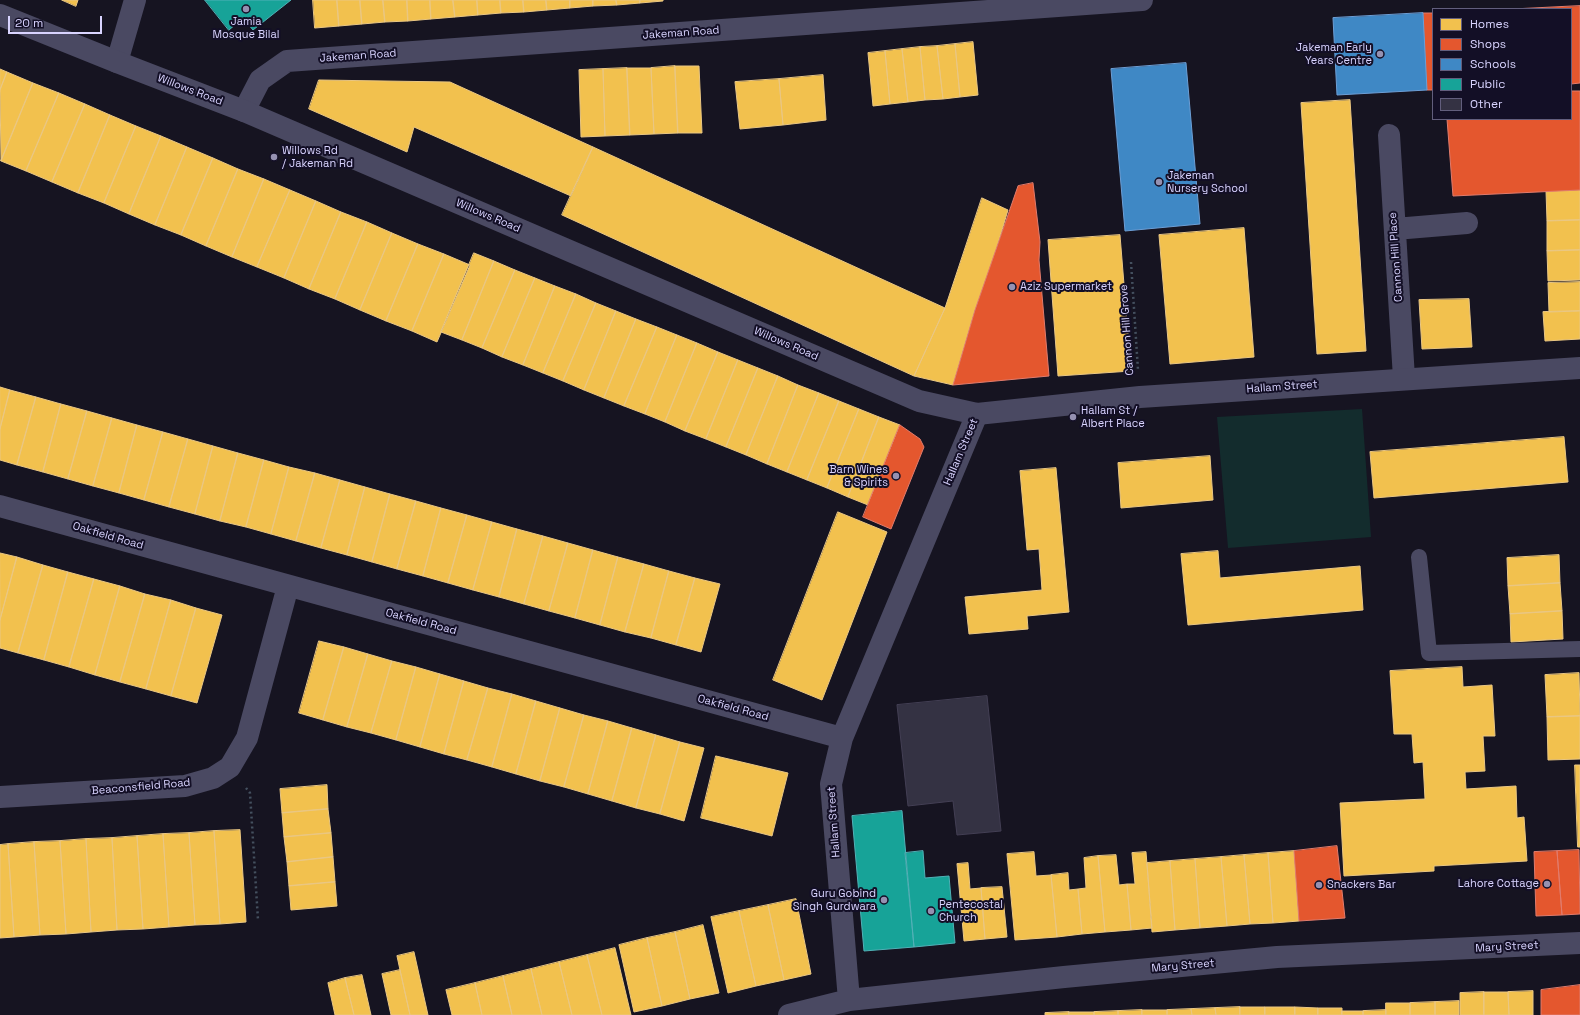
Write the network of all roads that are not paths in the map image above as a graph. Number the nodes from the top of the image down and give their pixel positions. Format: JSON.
{"nodes":[{"id":1,"x":135,"y":0,"type":"edge"},
{"id":2,"x":1142,"y":0,"type":"edge"},
{"id":3,"x":0,"y":15,"type":"edge"},
{"id":4,"x":117,"y":62,"type":"junction"},
{"id":5,"x":244,"y":111,"type":"junction"},
{"id":6,"x":1389,"y":135,"type":"dead end"},
{"id":7,"x":1467,"y":223,"type":"dead end"},
{"id":8,"x":1395,"y":229,"type":"junction"},
{"id":9,"x":1580,"y":368,"type":"edge"},
{"id":10,"x":1404,"y":378,"type":"junction"},
{"id":11,"x":977,"y":414,"type":"junction"},
{"id":12,"x":0,"y":506,"type":"edge"},
{"id":13,"x":1419,"y":557,"type":"dead end"},
{"id":14,"x":288,"y":586,"type":"junction"},
{"id":15,"x":1580,"y":649,"type":"edge"},
{"id":16,"x":842,"y":738,"type":"junction"},
{"id":17,"x":0,"y":797,"type":"edge"},
{"id":18,"x":1580,"y":943,"type":"edge"},
{"id":19,"x":848,"y":1000,"type":"junction"},
{"id":20,"x":789,"y":1015,"type":"edge"}],
"edges":[{"from":1,"to":4,"type":"street"},
{"from":2,"to":5,"type":"street","name":"Jakeman Road"},
{"from":3,"to":4,"type":"street","name":"Willows Road"},
{"from":4,"to":5,"type":"street","name":"Willows Road"},
{"from":5,"to":11,"type":"street","name":"Willows Road"},
{"from":6,"to":8,"type":"street","name":"Cannon Hill Place"},
{"from":7,"to":8,"type":"street"},
{"from":8,"to":10,"type":"street","name":"Cannon Hill Place"},
{"from":9,"to":10,"type":"street","name":"Hallam Street"},
{"from":10,"to":11,"type":"street","name":"Hallam Street"},
{"from":11,"to":16,"type":"street","name":"Hallam Street"},
{"from":12,"to":14,"type":"street","name":"Oakfield Road"},
{"from":13,"to":15,"type":"lane"},
{"from":14,"to":16,"type":"street","name":"Oakfield Road"},
{"from":14,"to":17,"type":"street","name":"Beaconsfield Road"},
{"from":16,"to":19,"type":"street","name":"Hallam Street"},
{"from":18,"to":19,"type":"street","name":"Mary Street"},
{"from":19,"to":20,"type":"street","name":"Mary Street"}]}
